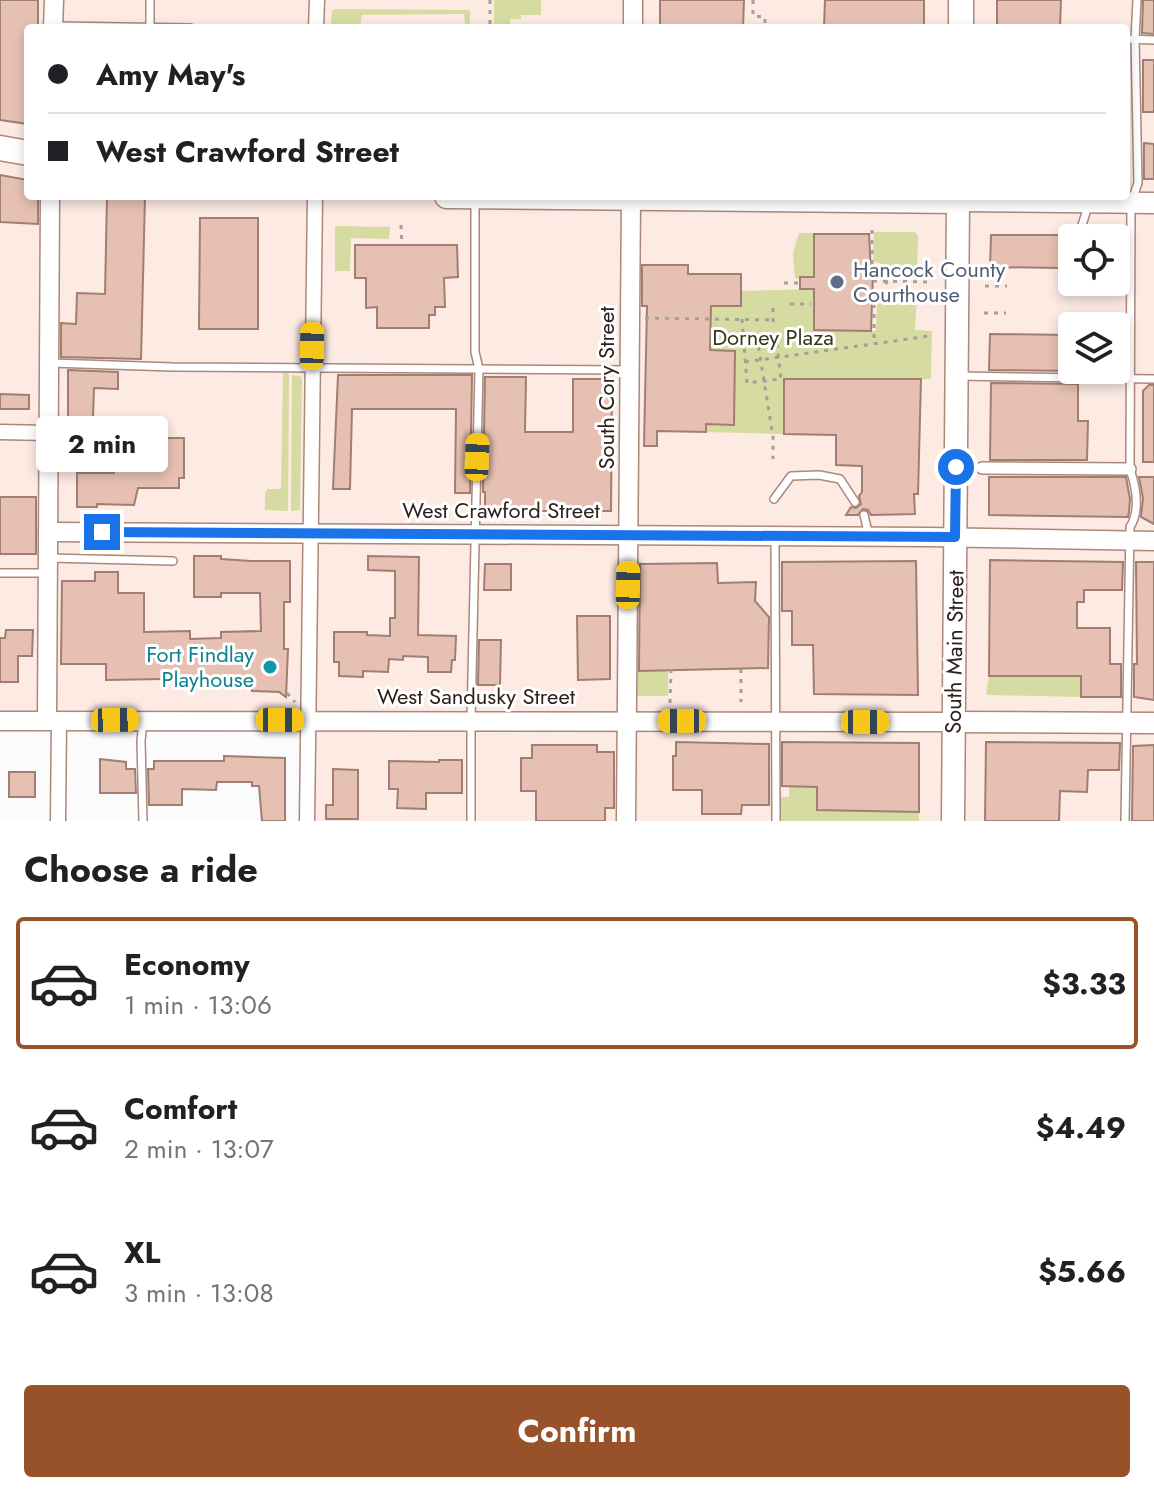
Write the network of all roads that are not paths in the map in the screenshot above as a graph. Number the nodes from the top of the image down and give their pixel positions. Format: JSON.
{"nodes":[{"id":1,"x":54,"y":0,"type":"edge"},
{"id":2,"x":150,"y":0,"type":"edge"},
{"id":3,"x":317,"y":0,"type":"edge"},
{"id":4,"x":633,"y":0,"type":"edge"},
{"id":5,"x":961,"y":0,"type":"edge"},
{"id":6,"x":1137,"y":0,"type":"edge"},
{"id":7,"x":53,"y":24,"type":"edge"},
{"id":8,"x":153,"y":24,"type":"edge"},
{"id":9,"x":316,"y":24,"type":"edge"},
{"id":10,"x":633,"y":24,"type":"edge"},
{"id":11,"x":961,"y":24,"type":"edge"},
{"id":12,"x":1131,"y":39,"type":"edge"},
{"id":13,"x":1154,"y":40,"type":"edge"},
{"id":14,"x":0,"y":148,"type":"edge"},
{"id":15,"x":24,"y":152,"type":"edge"},
{"id":16,"x":50,"y":200,"type":"edge"},
{"id":17,"x":315,"y":200,"type":"edge"},
{"id":18,"x":475,"y":200,"type":"edge"},
{"id":19,"x":631,"y":200,"type":"edge"},
{"id":20,"x":958,"y":200,"type":"edge"},
{"id":21,"x":1024,"y":200,"type":"edge"},
{"id":22,"x":1090,"y":202,"type":"junction"},
{"id":23,"x":1131,"y":203,"type":"junction"},
{"id":24,"x":1154,"y":203,"type":"edge"},
{"id":25,"x":1083,"y":224,"type":"edge"},
{"id":26,"x":49,"y":363,"type":"junction"},
{"id":27,"x":312,"y":368,"type":"junction"},
{"id":28,"x":479,"y":369,"type":"junction"},
{"id":29,"x":629,"y":370,"type":"junction"},
{"id":30,"x":956,"y":376,"type":"junction"},
{"id":31,"x":1131,"y":378,"type":"junction"},
{"id":32,"x":1154,"y":379,"type":"edge"},
{"id":33,"x":0,"y":432,"type":"edge"},
{"id":34,"x":48,"y":433,"type":"junction"},
{"id":35,"x":982,"y":468,"type":"dead end"},
{"id":36,"x":1130,"y":469,"type":"junction"},
{"id":37,"x":774,"y":499,"type":"dead end"},
{"id":38,"x":855,"y":502,"type":"dead end"},
{"id":39,"x":864,"y":515,"type":"dead end"},
{"id":40,"x":48,"y":532,"type":"junction"},
{"id":41,"x":310,"y":533,"type":"junction"},
{"id":42,"x":474,"y":534,"type":"junction"},
{"id":43,"x":629,"y":535,"type":"junction"},
{"id":44,"x":775,"y":536,"type":"junction"},
{"id":45,"x":869,"y":537,"type":"junction"},
{"id":46,"x":955,"y":537,"type":"junction"},
{"id":47,"x":1130,"y":541,"type":"junction"},
{"id":48,"x":1154,"y":541,"type":"edge"},
{"id":49,"x":173,"y":561,"type":"dead end"},
{"id":50,"x":47,"y":565,"type":"junction"},
{"id":51,"x":0,"y":573,"type":"edge"},
{"id":52,"x":143,"y":719,"type":"junction"},
{"id":53,"x":53,"y":720,"type":"junction"},
{"id":54,"x":308,"y":720,"type":"junction"},
{"id":55,"x":471,"y":720,"type":"junction"},
{"id":56,"x":627,"y":720,"type":"junction"},
{"id":57,"x":0,"y":721,"type":"edge"},
{"id":58,"x":776,"y":721,"type":"junction"},
{"id":59,"x":953,"y":722,"type":"junction"},
{"id":60,"x":1128,"y":723,"type":"junction"},
{"id":61,"x":1154,"y":723,"type":"edge"},
{"id":62,"x":58,"y":821,"type":"edge"},
{"id":63,"x":143,"y":821,"type":"edge"},
{"id":64,"x":307,"y":821,"type":"edge"},
{"id":65,"x":471,"y":821,"type":"edge"},
{"id":66,"x":626,"y":821,"type":"edge"},
{"id":67,"x":776,"y":821,"type":"edge"},
{"id":68,"x":953,"y":821,"type":"edge"},
{"id":69,"x":1125,"y":821,"type":"edge"}],
"edges":[{"from":1,"to":7,"type":"street"},
{"from":2,"to":8,"type":"lane"},
{"from":3,"to":9,"type":"street"},
{"from":4,"to":10,"type":"street"},
{"from":5,"to":11,"type":"highway"},
{"from":6,"to":12,"type":"lane"},
{"from":12,"to":13,"type":"lane"},
{"from":12,"to":23,"type":"lane"},
{"from":14,"to":15,"type":"highway"},
{"from":16,"to":26,"type":"street"},
{"from":17,"to":27,"type":"street"},
{"from":18,"to":28,"type":"lane"},
{"from":19,"to":29,"type":"street","name":"South Cory Street"},
{"from":20,"to":30,"type":"main road","name":"South Main Street"},
{"from":21,"to":22,"type":"main road"},
{"from":22,"to":23,"type":"main road"},
{"from":22,"to":25,"type":"lane"},
{"from":23,"to":24,"type":"main road"},
{"from":23,"to":31,"type":"lane"},
{"from":26,"to":27,"type":"lane"},
{"from":26,"to":34,"type":"street"},
{"from":27,"to":28,"type":"lane"},
{"from":27,"to":41,"type":"street"},
{"from":28,"to":29,"type":"lane"},
{"from":28,"to":42,"type":"lane"},
{"from":29,"to":43,"type":"street","name":"South Cory Street"},
{"from":30,"to":31,"type":"lane"},
{"from":30,"to":46,"type":"main road","name":"South Main Street"},
{"from":31,"to":32,"type":"lane"},
{"from":31,"to":36,"type":"lane"},
{"from":33,"to":34,"type":"street"},
{"from":34,"to":40,"type":"street"},
{"from":35,"to":36,"type":"street"},
{"from":36,"to":47,"type":"lane"},
{"from":37,"to":38,"type":"lane"},
{"from":39,"to":45,"type":"lane"},
{"from":40,"to":41,"type":"street","name":"West Crawford Street"},
{"from":40,"to":50,"type":"street"},
{"from":41,"to":42,"type":"street","name":"West Crawford Street"},
{"from":41,"to":54,"type":"street"},
{"from":42,"to":43,"type":"street","name":"West Crawford Street"},
{"from":42,"to":55,"type":"lane"},
{"from":43,"to":44,"type":"street","name":"West Crawford Street"},
{"from":43,"to":56,"type":"street","name":"South Cory Street"},
{"from":44,"to":45,"type":"street","name":"West Crawford Street"},
{"from":44,"to":58,"type":"lane"},
{"from":45,"to":46,"type":"street","name":"West Crawford Street"},
{"from":46,"to":47,"type":"street","name":"West Crawford Street"},
{"from":46,"to":59,"type":"main road","name":"South Main Street"},
{"from":47,"to":48,"type":"street","name":"West Crawford Street"},
{"from":47,"to":60,"type":"lane"},
{"from":49,"to":50,"type":"lane"},
{"from":50,"to":51,"type":"lane"},
{"from":50,"to":53,"type":"street"},
{"from":52,"to":53,"type":"street","name":"West Sandusky Street"},
{"from":52,"to":54,"type":"street","name":"West Sandusky Street"},
{"from":52,"to":63,"type":"lane"},
{"from":53,"to":57,"type":"street","name":"West Sandusky Street"},
{"from":53,"to":62,"type":"street"},
{"from":54,"to":55,"type":"street","name":"West Sandusky Street"},
{"from":54,"to":64,"type":"street"},
{"from":55,"to":56,"type":"street","name":"West Sandusky Street"},
{"from":55,"to":65,"type":"lane"},
{"from":56,"to":58,"type":"street","name":"West Sandusky Street"},
{"from":56,"to":66,"type":"street","name":"South Cory Street"},
{"from":58,"to":59,"type":"street","name":"West Sandusky Street"},
{"from":58,"to":67,"type":"lane"},
{"from":59,"to":60,"type":"main road"},
{"from":59,"to":68,"type":"main road","name":"South Main Street"},
{"from":60,"to":61,"type":"main road"},
{"from":60,"to":69,"type":"lane"}]}
